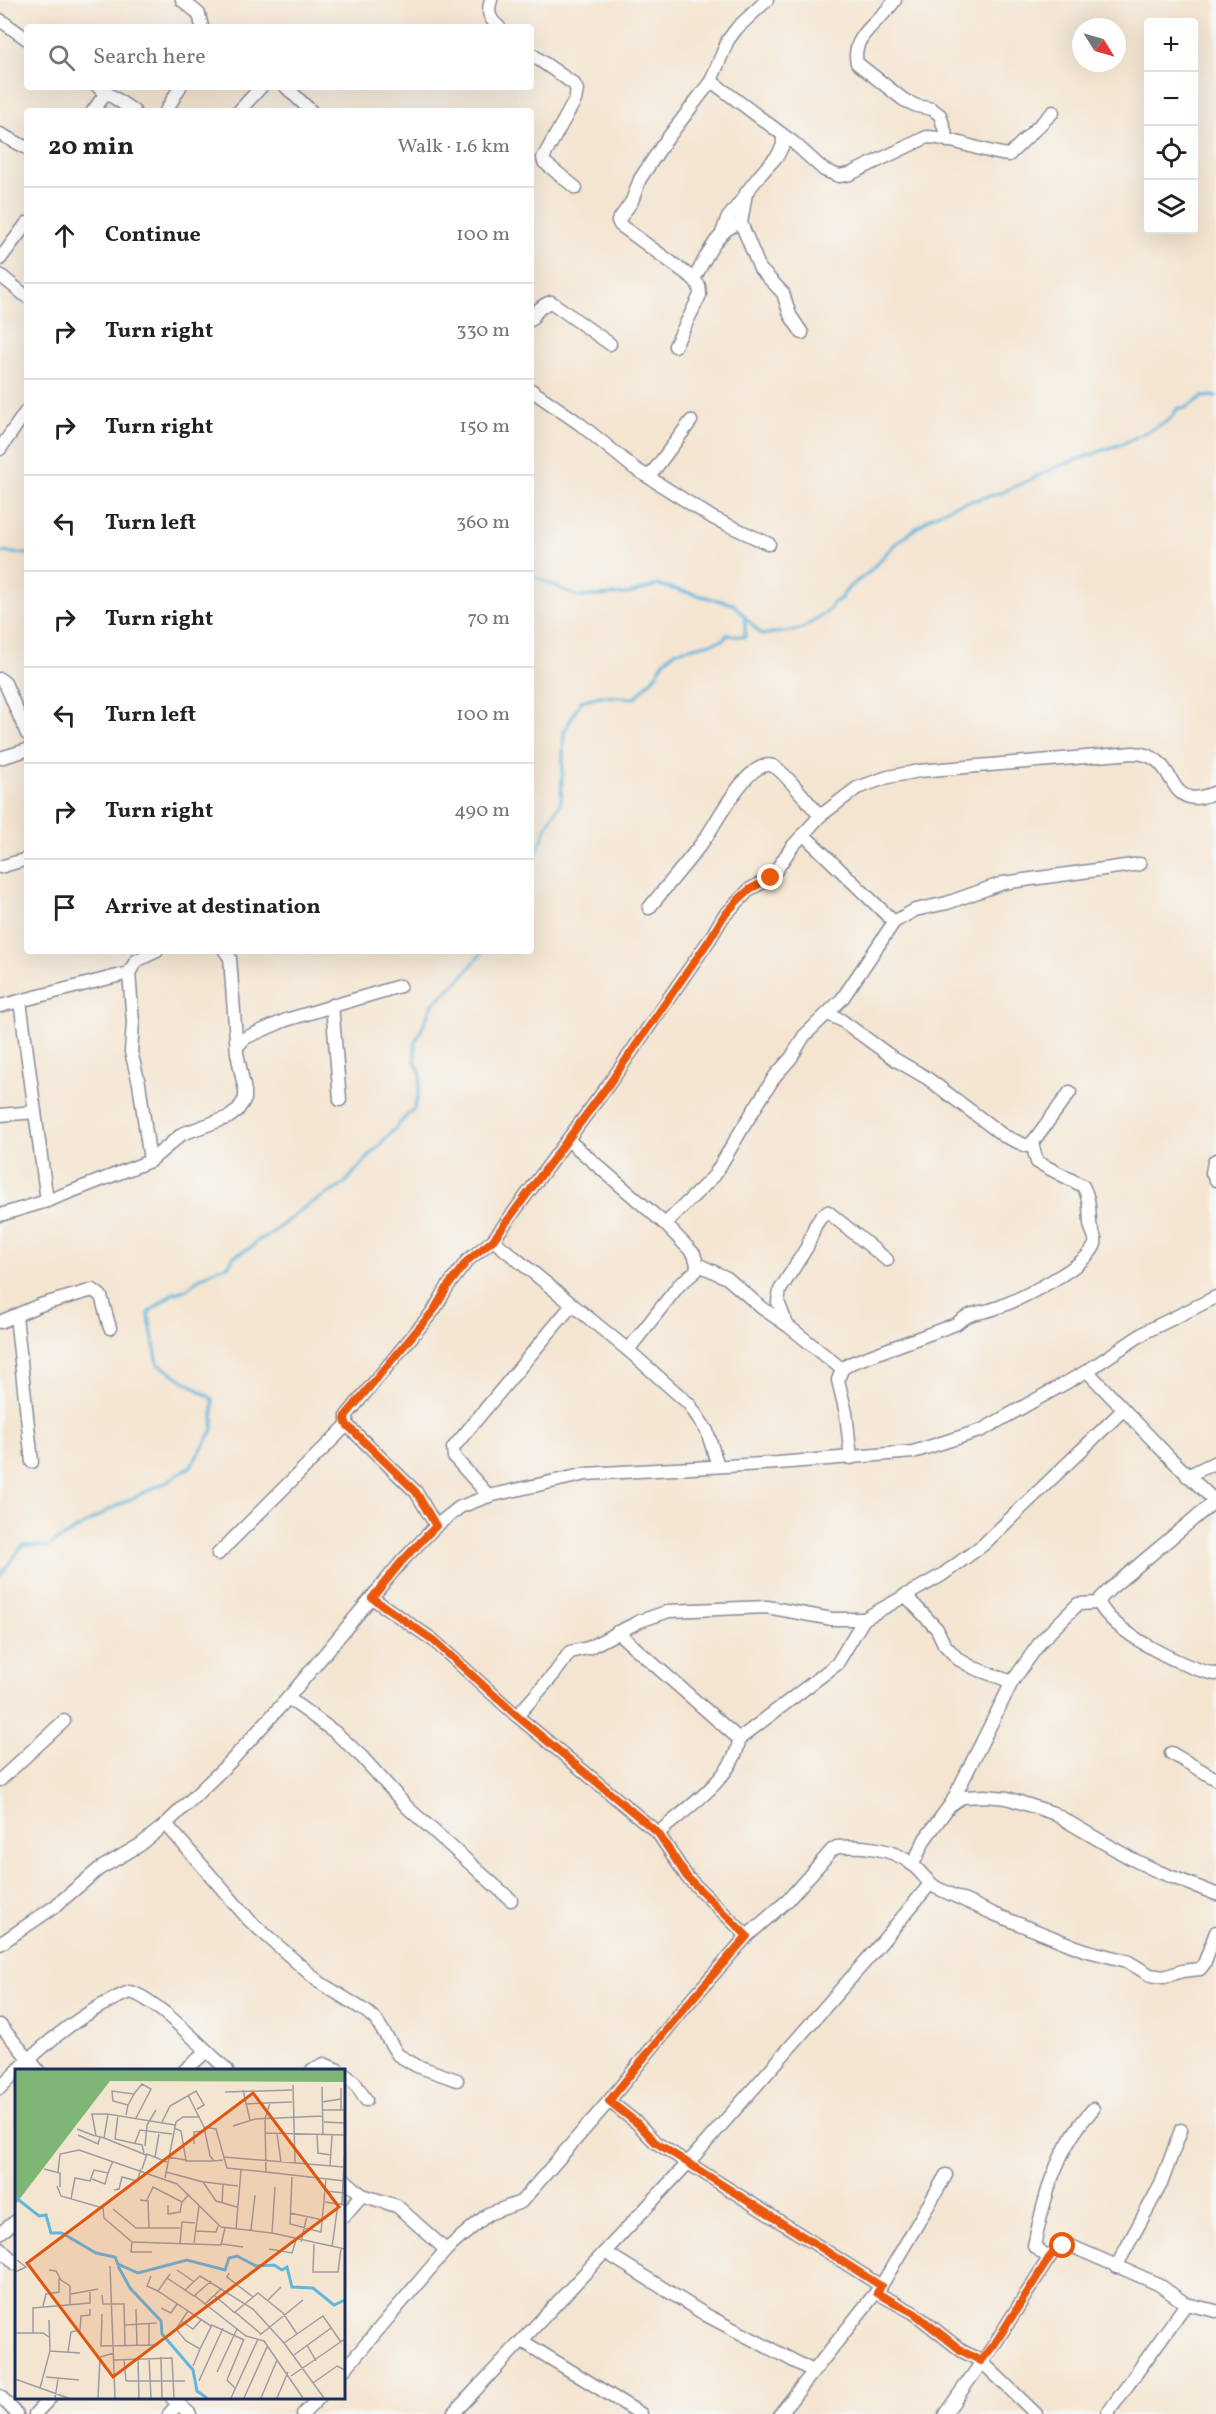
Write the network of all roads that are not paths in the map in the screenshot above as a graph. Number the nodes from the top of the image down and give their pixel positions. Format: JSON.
{"nodes":[{"id":1,"x":182,"y":0,"type":"edge"},
{"id":2,"x":492,"y":0,"type":"edge"},
{"id":3,"x":767,"y":0,"type":"edge"},
{"id":4,"x":895,"y":0,"type":"edge"},
{"id":5,"x":0,"y":20,"type":"edge"},
{"id":6,"x":201,"y":24,"type":"edge"},
{"id":7,"x":496,"y":24,"type":"edge"},
{"id":8,"x":24,"y":37,"type":"edge"},
{"id":9,"x":534,"y":56,"type":"edge"},
{"id":10,"x":711,"y":81,"type":"junction"},
{"id":11,"x":102,"y":90,"type":"edge"},
{"id":12,"x":178,"y":90,"type":"edge"},
{"id":13,"x":258,"y":90,"type":"edge"},
{"id":14,"x":289,"y":90,"type":"edge"},
{"id":15,"x":94,"y":108,"type":"edge"},
{"id":16,"x":129,"y":108,"type":"edge"},
{"id":17,"x":168,"y":108,"type":"edge"},
{"id":18,"x":242,"y":108,"type":"edge"},
{"id":19,"x":308,"y":108,"type":"edge"},
{"id":20,"x":1053,"y":112,"type":"dead end"},
{"id":21,"x":0,"y":134,"type":"edge"},
{"id":22,"x":783,"y":136,"type":"junction"},
{"id":23,"x":948,"y":141,"type":"junction"},
{"id":24,"x":24,"y":146,"type":"edge"},
{"id":25,"x":576,"y":188,"type":"dead end"},
{"id":26,"x":746,"y":194,"type":"junction"},
{"id":27,"x":741,"y":223,"type":"junction"},
{"id":28,"x":24,"y":227,"type":"edge"},
{"id":29,"x":720,"y":236,"type":"junction"},
{"id":30,"x":0,"y":259,"type":"edge"},
{"id":31,"x":0,"y":274,"type":"edge"},
{"id":32,"x":694,"y":279,"type":"junction"},
{"id":33,"x":24,"y":294,"type":"edge"},
{"id":34,"x":534,"y":317,"type":"edge"},
{"id":35,"x":802,"y":333,"type":"dead end"},
{"id":36,"x":610,"y":344,"type":"dead end"},
{"id":37,"x":675,"y":346,"type":"dead end"},
{"id":38,"x":534,"y":392,"type":"edge"},
{"id":39,"x":24,"y":414,"type":"edge"},
{"id":40,"x":691,"y":421,"type":"dead end"},
{"id":41,"x":0,"y":449,"type":"edge"},
{"id":42,"x":649,"y":477,"type":"junction"},
{"id":43,"x":770,"y":544,"type":"dead end"},
{"id":44,"x":0,"y":679,"type":"edge"},
{"id":45,"x":24,"y":727,"type":"edge"},
{"id":46,"x":24,"y":751,"type":"edge"},
{"id":47,"x":0,"y":758,"type":"edge"},
{"id":48,"x":1216,"y":792,"type":"edge"},
{"id":49,"x":820,"y":816,"type":"junction"},
{"id":50,"x":803,"y":834,"type":"junction"},
{"id":51,"x":24,"y":860,"type":"edge"},
{"id":52,"x":1140,"y":864,"type":"dead end"},
{"id":53,"x":0,"y":867,"type":"edge"},
{"id":54,"x":650,"y":908,"type":"dead end"},
{"id":55,"x":894,"y":922,"type":"junction"},
{"id":56,"x":151,"y":954,"type":"edge"},
{"id":57,"x":227,"y":954,"type":"edge"},
{"id":58,"x":129,"y":973,"type":"junction"},
{"id":59,"x":400,"y":986,"type":"dead end"},
{"id":60,"x":20,"y":1001,"type":"junction"},
{"id":61,"x":332,"y":1005,"type":"junction"},
{"id":62,"x":0,"y":1006,"type":"edge"},
{"id":63,"x":828,"y":1014,"type":"junction"},
{"id":64,"x":237,"y":1047,"type":"junction"},
{"id":65,"x":1070,"y":1092,"type":"dead end"},
{"id":66,"x":340,"y":1100,"type":"dead end"},
{"id":67,"x":35,"y":1112,"type":"junction"},
{"id":68,"x":0,"y":1115,"type":"edge"},
{"id":69,"x":568,"y":1140,"type":"junction"},
{"id":70,"x":1032,"y":1143,"type":"junction"},
{"id":71,"x":1216,"y":1160,"type":"edge"},
{"id":72,"x":150,"y":1161,"type":"junction"},
{"id":73,"x":1216,"y":1180,"type":"edge"},
{"id":74,"x":47,"y":1201,"type":"junction"},
{"id":75,"x":0,"y":1215,"type":"edge"},
{"id":76,"x":666,"y":1224,"type":"junction"},
{"id":77,"x":493,"y":1240,"type":"junction"},
{"id":78,"x":887,"y":1260,"type":"dead end"},
{"id":79,"x":697,"y":1264,"type":"junction"},
{"id":80,"x":1216,"y":1297,"type":"edge"},
{"id":81,"x":572,"y":1305,"type":"junction"},
{"id":82,"x":16,"y":1316,"type":"junction"},
{"id":83,"x":0,"y":1322,"type":"edge"},
{"id":84,"x":787,"y":1325,"type":"junction"},
{"id":85,"x":110,"y":1328,"type":"dead end"},
{"id":86,"x":628,"y":1350,"type":"junction"},
{"id":87,"x":842,"y":1369,"type":"junction"},
{"id":88,"x":1087,"y":1371,"type":"junction"},
{"id":89,"x":1123,"y":1410,"type":"junction"},
{"id":90,"x":347,"y":1425,"type":"junction"},
{"id":91,"x":851,"y":1458,"type":"junction"},
{"id":92,"x":32,"y":1462,"type":"dead end"},
{"id":93,"x":1216,"y":1462,"type":"edge"},
{"id":94,"x":718,"y":1466,"type":"junction"},
{"id":95,"x":1187,"y":1476,"type":"junction"},
{"id":96,"x":489,"y":1496,"type":"junction"},
{"id":97,"x":1216,"y":1502,"type":"edge"},
{"id":98,"x":436,"y":1526,"type":"junction"},
{"id":99,"x":218,"y":1554,"type":"dead end"},
{"id":100,"x":905,"y":1595,"type":"junction"},
{"id":101,"x":372,"y":1598,"type":"junction"},
{"id":102,"x":1099,"y":1603,"type":"junction"},
{"id":103,"x":864,"y":1619,"type":"junction"},
{"id":104,"x":617,"y":1632,"type":"junction"},
{"id":105,"x":1213,"y":1670,"type":"edge"},
{"id":106,"x":1012,"y":1682,"type":"junction"},
{"id":107,"x":288,"y":1698,"type":"junction"},
{"id":108,"x":517,"y":1716,"type":"junction"},
{"id":109,"x":64,"y":1721,"type":"dead end"},
{"id":110,"x":740,"y":1738,"type":"junction"},
{"id":111,"x":1171,"y":1753,"type":"dead end"},
{"id":112,"x":1216,"y":1779,"type":"edge"},
{"id":113,"x":0,"y":1780,"type":"edge"},
{"id":114,"x":950,"y":1805,"type":"junction"},
{"id":115,"x":166,"y":1824,"type":"junction"},
{"id":116,"x":658,"y":1833,"type":"junction"},
{"id":117,"x":912,"y":1864,"type":"junction"},
{"id":118,"x":1216,"y":1877,"type":"edge"},
{"id":119,"x":930,"y":1884,"type":"junction"},
{"id":120,"x":1213,"y":1892,"type":"edge"},
{"id":121,"x":511,"y":1900,"type":"dead end"},
{"id":122,"x":1216,"y":1932,"type":"edge"},
{"id":123,"x":747,"y":1936,"type":"junction"},
{"id":124,"x":0,"y":1944,"type":"edge"},
{"id":125,"x":0,"y":2025,"type":"edge"},
{"id":126,"x":206,"y":2052,"type":"junction"},
{"id":127,"x":29,"y":2060,"type":"junction"},
{"id":128,"x":19,"y":2069,"type":"edge"},
{"id":129,"x":37,"y":2069,"type":"edge"},
{"id":130,"x":186,"y":2069,"type":"edge"},
{"id":131,"x":226,"y":2069,"type":"edge"},
{"id":132,"x":314,"y":2069,"type":"edge"},
{"id":133,"x":336,"y":2069,"type":"edge"},
{"id":134,"x":15,"y":2073,"type":"edge"},
{"id":135,"x":345,"y":2075,"type":"edge"},
{"id":136,"x":457,"y":2080,"type":"dead end"},
{"id":137,"x":0,"y":2088,"type":"edge"},
{"id":138,"x":366,"y":2100,"type":"dead end"},
{"id":139,"x":609,"y":2101,"type":"junction"},
{"id":140,"x":1093,"y":2109,"type":"dead end"},
{"id":141,"x":1181,"y":2130,"type":"dead end"},
{"id":142,"x":688,"y":2163,"type":"junction"},
{"id":143,"x":946,"y":2175,"type":"dead end"},
{"id":144,"x":345,"y":2181,"type":"edge"},
{"id":145,"x":362,"y":2195,"type":"junction"},
{"id":146,"x":345,"y":2215,"type":"edge"},
{"id":147,"x":15,"y":2222,"type":"edge"},
{"id":148,"x":0,"y":2233,"type":"edge"},
{"id":149,"x":0,"y":2248,"type":"edge"},
{"id":150,"x":446,"y":2250,"type":"junction"},
{"id":151,"x":605,"y":2252,"type":"junction"},
{"id":152,"x":1049,"y":2258,"type":"junction"},
{"id":153,"x":15,"y":2263,"type":"edge"},
{"id":154,"x":1116,"y":2267,"type":"junction"},
{"id":155,"x":879,"y":2289,"type":"junction"},
{"id":156,"x":1186,"y":2304,"type":"junction"},
{"id":157,"x":1215,"y":2310,"type":"edge"},
{"id":158,"x":522,"y":2341,"type":"junction"},
{"id":159,"x":981,"y":2361,"type":"junction"},
{"id":160,"x":345,"y":2369,"type":"edge"},
{"id":161,"x":813,"y":2371,"type":"junction"},
{"id":162,"x":0,"y":2396,"type":"edge"},
{"id":163,"x":48,"y":2399,"type":"edge"},
{"id":164,"x":317,"y":2399,"type":"edge"},
{"id":165,"x":175,"y":2401,"type":"edge"},
{"id":166,"x":17,"y":2414,"type":"edge"},
{"id":167,"x":34,"y":2414,"type":"edge"},
{"id":168,"x":169,"y":2414,"type":"edge"},
{"id":169,"x":190,"y":2414,"type":"edge"},
{"id":170,"x":303,"y":2414,"type":"edge"},
{"id":171,"x":453,"y":2414,"type":"edge"},
{"id":172,"x":641,"y":2414,"type":"edge"},
{"id":173,"x":780,"y":2414,"type":"edge"},
{"id":174,"x":945,"y":2414,"type":"edge"},
{"id":175,"x":1036,"y":2414,"type":"edge"},
{"id":176,"x":1107,"y":2414,"type":"edge"}],
"edges":[{"from":1,"to":6,"type":"street"},
{"from":2,"to":7,"type":"street"},
{"from":3,"to":10,"type":"street"},
{"from":4,"to":23,"type":"street"},
{"from":5,"to":8,"type":"street"},
{"from":9,"to":25,"type":"street"},
{"from":10,"to":22,"type":"street"},
{"from":10,"to":32,"type":"street"},
{"from":11,"to":15,"type":"street"},
{"from":11,"to":16,"type":"street"},
{"from":12,"to":17,"type":"street"},
{"from":13,"to":18,"type":"street"},
{"from":14,"to":19,"type":"street"},
{"from":20,"to":23,"type":"street"},
{"from":21,"to":24,"type":"street"},
{"from":22,"to":23,"type":"street"},
{"from":22,"to":26,"type":"street"},
{"from":26,"to":27,"type":"street"},
{"from":26,"to":29,"type":"street"},
{"from":27,"to":29,"type":"street"},
{"from":27,"to":35,"type":"street"},
{"from":28,"to":30,"type":"street"},
{"from":29,"to":32,"type":"street"},
{"from":31,"to":33,"type":"street"},
{"from":32,"to":37,"type":"street"},
{"from":34,"to":36,"type":"street"},
{"from":38,"to":42,"type":"street"},
{"from":39,"to":41,"type":"street"},
{"from":40,"to":42,"type":"street"},
{"from":42,"to":43,"type":"street"},
{"from":44,"to":45,"type":"street"},
{"from":46,"to":47,"type":"street"},
{"from":48,"to":49,"type":"street"},
{"from":49,"to":50,"type":"street"},
{"from":49,"to":54,"type":"street"},
{"from":50,"to":55,"type":"street"},
{"from":50,"to":69,"type":"street"},
{"from":51,"to":53,"type":"street"},
{"from":52,"to":55,"type":"street"},
{"from":55,"to":63,"type":"street"},
{"from":56,"to":58,"type":"street"},
{"from":57,"to":64,"type":"street"},
{"from":58,"to":60,"type":"street"},
{"from":58,"to":72,"type":"street"},
{"from":59,"to":61,"type":"street"},
{"from":60,"to":62,"type":"street"},
{"from":60,"to":67,"type":"street"},
{"from":61,"to":64,"type":"street"},
{"from":61,"to":66,"type":"street"},
{"from":63,"to":70,"type":"street"},
{"from":63,"to":76,"type":"street"},
{"from":64,"to":72,"type":"street"},
{"from":65,"to":70,"type":"street"},
{"from":67,"to":68,"type":"street"},
{"from":67,"to":74,"type":"street"},
{"from":69,"to":76,"type":"street"},
{"from":69,"to":77,"type":"street"},
{"from":70,"to":87,"type":"street"},
{"from":71,"to":73,"type":"street"},
{"from":72,"to":74,"type":"street"},
{"from":74,"to":75,"type":"street"},
{"from":76,"to":79,"type":"street"},
{"from":77,"to":81,"type":"street"},
{"from":77,"to":90,"type":"street"},
{"from":78,"to":84,"type":"street"},
{"from":79,"to":84,"type":"street"},
{"from":79,"to":86,"type":"street"},
{"from":80,"to":88,"type":"street"},
{"from":81,"to":86,"type":"street"},
{"from":81,"to":96,"type":"street"},
{"from":82,"to":83,"type":"street"},
{"from":82,"to":85,"type":"street"},
{"from":82,"to":92,"type":"street"},
{"from":84,"to":87,"type":"street"},
{"from":86,"to":94,"type":"street"},
{"from":87,"to":91,"type":"street"},
{"from":88,"to":89,"type":"street"},
{"from":88,"to":91,"type":"street"},
{"from":89,"to":95,"type":"street"},
{"from":89,"to":100,"type":"street"},
{"from":90,"to":98,"type":"street"},
{"from":90,"to":99,"type":"street"},
{"from":91,"to":94,"type":"street"},
{"from":93,"to":95,"type":"street"},
{"from":94,"to":96,"type":"street"},
{"from":95,"to":97,"type":"street"},
{"from":96,"to":98,"type":"street"},
{"from":97,"to":102,"type":"street"},
{"from":98,"to":101,"type":"street"},
{"from":100,"to":103,"type":"street"},
{"from":100,"to":106,"type":"street"},
{"from":101,"to":107,"type":"street"},
{"from":101,"to":108,"type":"street"},
{"from":102,"to":105,"type":"street"},
{"from":102,"to":106,"type":"street"},
{"from":103,"to":104,"type":"street"},
{"from":103,"to":110,"type":"street"},
{"from":104,"to":108,"type":"street"},
{"from":104,"to":110,"type":"street"},
{"from":106,"to":114,"type":"street"},
{"from":107,"to":115,"type":"street"},
{"from":107,"to":121,"type":"street"},
{"from":108,"to":116,"type":"street"},
{"from":109,"to":113,"type":"street"},
{"from":110,"to":116,"type":"street"},
{"from":111,"to":112,"type":"street"},
{"from":114,"to":117,"type":"street"},
{"from":114,"to":120,"type":"street"},
{"from":115,"to":124,"type":"street"},
{"from":115,"to":136,"type":"street"},
{"from":116,"to":123,"type":"street"},
{"from":117,"to":119,"type":"street"},
{"from":117,"to":123,"type":"street"},
{"from":118,"to":120,"type":"street"},
{"from":119,"to":122,"type":"street"},
{"from":119,"to":142,"type":"street"},
{"from":123,"to":139,"type":"street"},
{"from":125,"to":127,"type":"street"},
{"from":126,"to":127,"type":"street"},
{"from":126,"to":130,"type":"street"},
{"from":126,"to":131,"type":"street"},
{"from":127,"to":128,"type":"street"},
{"from":127,"to":129,"type":"street"},
{"from":132,"to":133,"type":"street"},
{"from":134,"to":137,"type":"street"},
{"from":135,"to":138,"type":"street"},
{"from":139,"to":142,"type":"street"},
{"from":139,"to":150,"type":"street"},
{"from":140,"to":152,"type":"street"},
{"from":141,"to":154,"type":"street"},
{"from":142,"to":151,"type":"street"},
{"from":142,"to":155,"type":"street"},
{"from":143,"to":155,"type":"street"},
{"from":144,"to":145,"type":"street"},
{"from":145,"to":146,"type":"street"},
{"from":145,"to":150,"type":"street"},
{"from":147,"to":148,"type":"street"},
{"from":149,"to":153,"type":"street"},
{"from":150,"to":160,"type":"street"},
{"from":151,"to":158,"type":"street"},
{"from":151,"to":161,"type":"street"},
{"from":152,"to":154,"type":"street"},
{"from":152,"to":159,"type":"street"},
{"from":154,"to":156,"type":"street"},
{"from":155,"to":159,"type":"street"},
{"from":155,"to":161,"type":"street"},
{"from":156,"to":157,"type":"street"},
{"from":156,"to":176,"type":"street"},
{"from":158,"to":171,"type":"street"},
{"from":158,"to":172,"type":"street"},
{"from":159,"to":174,"type":"street"},
{"from":159,"to":175,"type":"street"},
{"from":161,"to":173,"type":"street"},
{"from":162,"to":166,"type":"street"},
{"from":163,"to":167,"type":"street"},
{"from":164,"to":170,"type":"street"},
{"from":165,"to":168,"type":"street"},
{"from":165,"to":169,"type":"street"}]}
